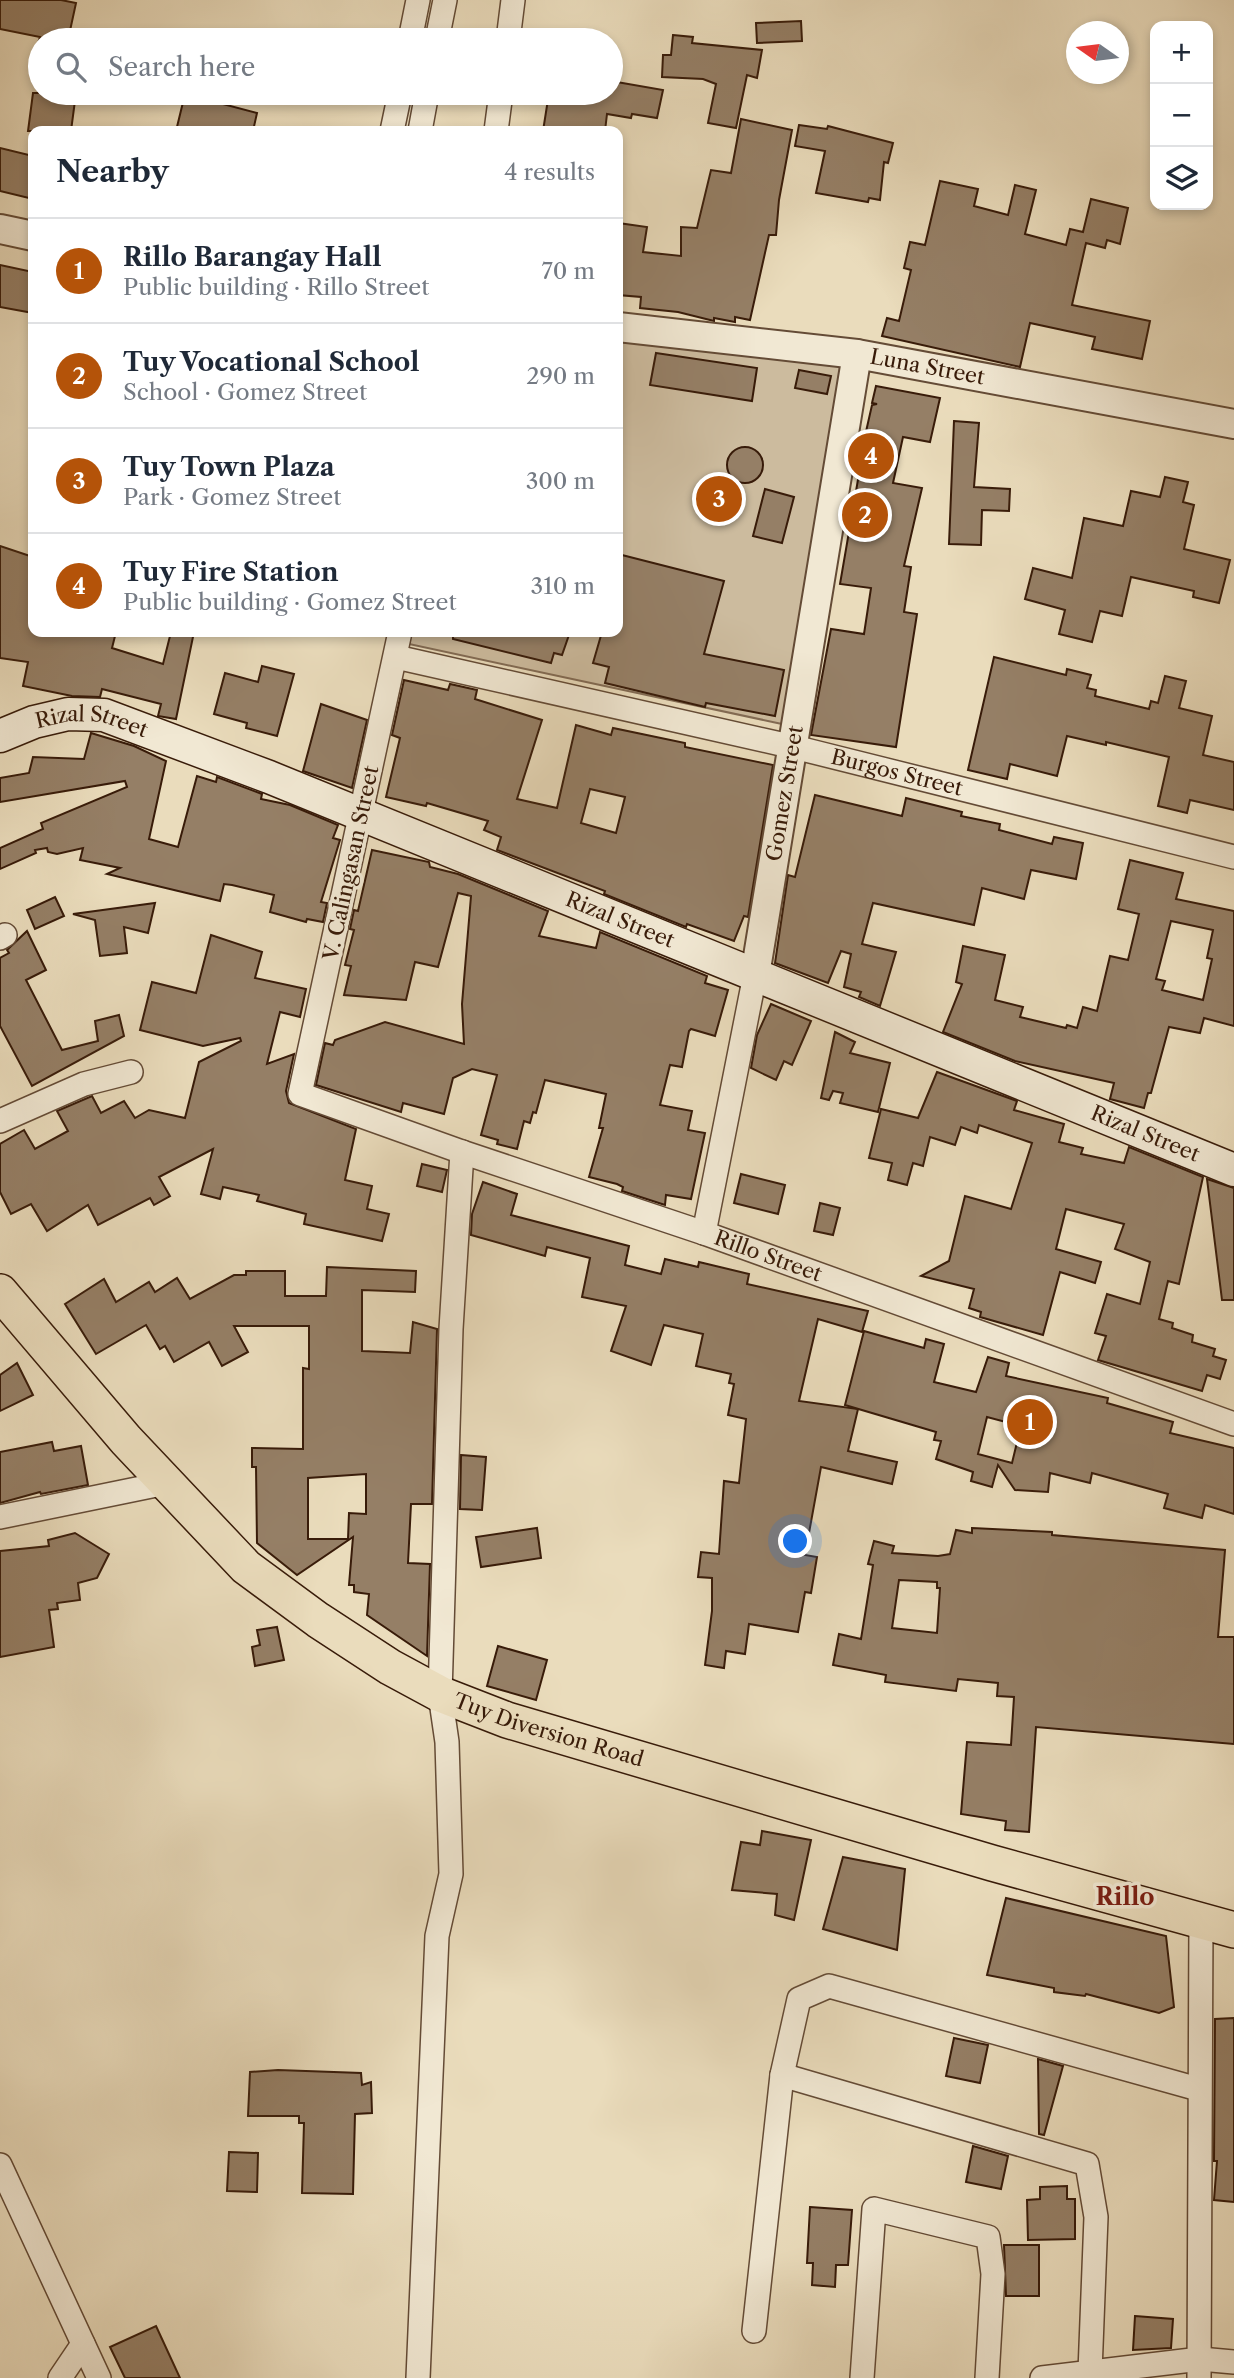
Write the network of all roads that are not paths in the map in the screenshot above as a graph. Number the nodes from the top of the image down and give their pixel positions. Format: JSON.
{"nodes":[{"id":1,"x":418,"y":0,"type":"edge"},
{"id":2,"x":445,"y":0,"type":"edge"},
{"id":3,"x":513,"y":0,"type":"edge"},
{"id":4,"x":412,"y":28,"type":"edge"},
{"id":5,"x":440,"y":28,"type":"edge"},
{"id":6,"x":510,"y":28,"type":"edge"},
{"id":7,"x":397,"y":105,"type":"edge"},
{"id":8,"x":425,"y":105,"type":"edge"},
{"id":9,"x":499,"y":105,"type":"edge"},
{"id":10,"x":393,"y":126,"type":"edge"},
{"id":11,"x":421,"y":126,"type":"edge"},
{"id":12,"x":497,"y":126,"type":"edge"},
{"id":13,"x":0,"y":229,"type":"edge"},
{"id":14,"x":28,"y":235,"type":"edge"},
{"id":15,"x":623,"y":328,"type":"edge"},
{"id":16,"x":857,"y":354,"type":"junction"},
{"id":17,"x":1234,"y":424,"type":"edge"},
{"id":18,"x":399,"y":637,"type":"edge"},
{"id":19,"x":396,"y":657,"type":"junction"},
{"id":20,"x":0,"y":736,"type":"edge"},
{"id":21,"x":794,"y":747,"type":"junction"},
{"id":22,"x":362,"y":815,"type":"junction"},
{"id":23,"x":1234,"y":857,"type":"edge"},
{"id":24,"x":755,"y":975,"type":"junction"},
{"id":25,"x":131,"y":1072,"type":"dead end"},
{"id":26,"x":300,"y":1094,"type":"joint"},
{"id":27,"x":0,"y":1121,"type":"edge"},
{"id":28,"x":462,"y":1152,"type":"junction"},
{"id":29,"x":1234,"y":1170,"type":"edge"},
{"id":30,"x":704,"y":1233,"type":"junction"},
{"id":31,"x":4,"y":1303,"type":"edge"},
{"id":32,"x":1234,"y":1424,"type":"edge"},
{"id":33,"x":166,"y":1483,"type":"junction"},
{"id":34,"x":0,"y":1517,"type":"edge"},
{"id":35,"x":440,"y":1694,"type":"junction"},
{"id":36,"x":1201,"y":1921,"type":"junction"},
{"id":37,"x":1234,"y":1930,"type":"edge"},
{"id":38,"x":782,"y":2075,"type":"junction"},
{"id":39,"x":1198,"y":2089,"type":"junction"},
{"id":40,"x":0,"y":2165,"type":"edge"},
{"id":41,"x":754,"y":2330,"type":"dead end"},
{"id":42,"x":83,"y":2344,"type":"junction"},
{"id":43,"x":1234,"y":2361,"type":"edge"},
{"id":44,"x":1199,"y":2368,"type":"edge"},
{"id":45,"x":1090,"y":2372,"type":"junction"},
{"id":46,"x":60,"y":2378,"type":"edge"},
{"id":47,"x":99,"y":2378,"type":"edge"},
{"id":48,"x":418,"y":2378,"type":"edge"},
{"id":49,"x":862,"y":2378,"type":"edge"},
{"id":50,"x":987,"y":2378,"type":"edge"},
{"id":51,"x":1042,"y":2378,"type":"edge"}],
"edges":[{"from":1,"to":4,"type":"street"},
{"from":2,"to":5,"type":"street"},
{"from":3,"to":6,"type":"street"},
{"from":7,"to":10,"type":"street"},
{"from":8,"to":11,"type":"street"},
{"from":9,"to":12,"type":"street"},
{"from":13,"to":14,"type":"street"},
{"from":15,"to":16,"type":"street","name":"Luna Street"},
{"from":16,"to":17,"type":"street","name":"Luna Street"},
{"from":16,"to":21,"type":"street","name":"Gomez Street"},
{"from":18,"to":19,"type":"street","name":"V. Calingasan Street"},
{"from":19,"to":21,"type":"street","name":"Burgos Street"},
{"from":19,"to":22,"type":"street","name":"V. Calingasan Street"},
{"from":20,"to":22,"type":"main road","name":"Rizal Street"},
{"from":21,"to":23,"type":"street","name":"Burgos Street"},
{"from":21,"to":24,"type":"street","name":"Gomez Street"},
{"from":22,"to":24,"type":"main road","name":"Rizal Street"},
{"from":22,"to":26,"type":"street","name":"V. Calingasan Street"},
{"from":24,"to":29,"type":"main road","name":"Rizal Street"},
{"from":24,"to":30,"type":"street","name":"Gomez Street"},
{"from":25,"to":27,"type":"street"},
{"from":26,"to":28,"type":"street","name":"Rillo Street"},
{"from":28,"to":30,"type":"street","name":"Rillo Street"},
{"from":28,"to":35,"type":"street"},
{"from":30,"to":32,"type":"street","name":"Rillo Street"},
{"from":31,"to":33,"type":"main road","name":"Tuy Diversion Road"},
{"from":33,"to":34,"type":"street"},
{"from":33,"to":35,"type":"main road","name":"Tuy Diversion Road"},
{"from":35,"to":36,"type":"main road","name":"Tuy Diversion Road"},
{"from":35,"to":48,"type":"street"},
{"from":36,"to":37,"type":"main road","name":"Tuy Diversion Road"},
{"from":36,"to":39,"type":"street"},
{"from":38,"to":39,"type":"street"},
{"from":38,"to":41,"type":"street"},
{"from":38,"to":45,"type":"street"},
{"from":39,"to":44,"type":"street"},
{"from":40,"to":42,"type":"street"},
{"from":42,"to":46,"type":"street"},
{"from":42,"to":47,"type":"street"},
{"from":43,"to":44,"type":"street"},
{"from":44,"to":45,"type":"street"},
{"from":45,"to":51,"type":"street"},
{"from":49,"to":50,"type":"street"}]}
